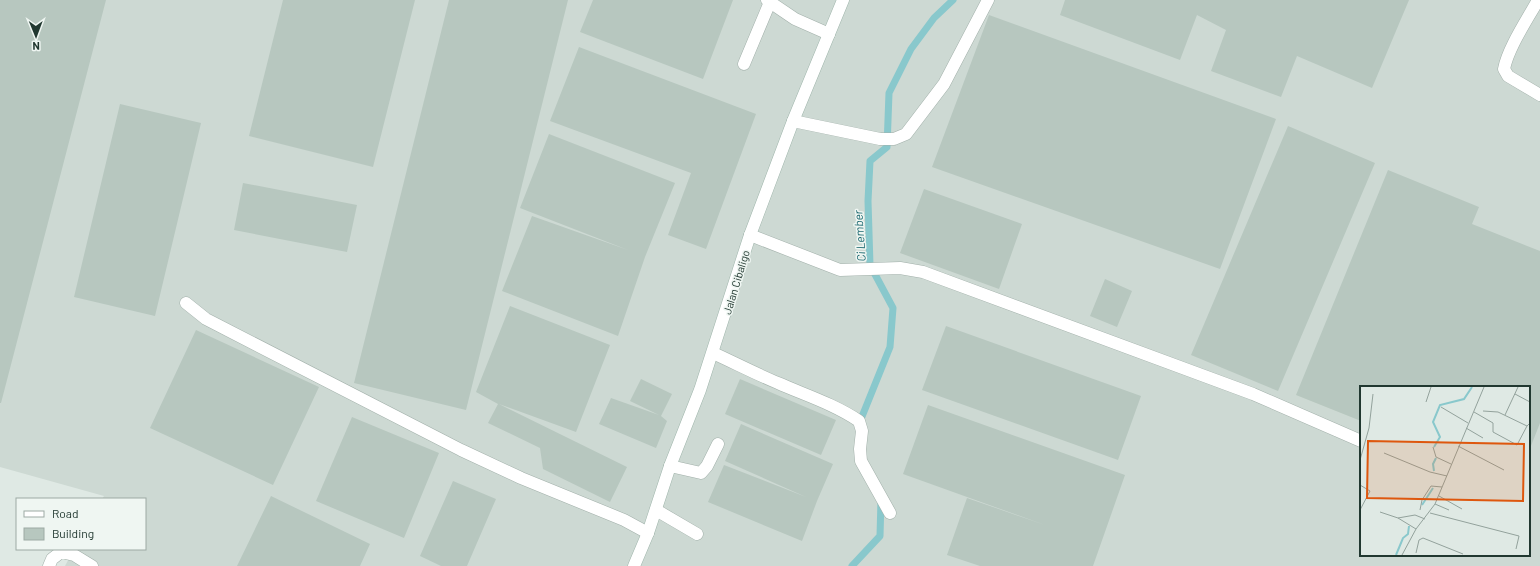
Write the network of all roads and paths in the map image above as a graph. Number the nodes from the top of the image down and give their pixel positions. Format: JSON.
{"nodes":[{"id":1,"x":843,"y":0,"type":"edge"},
{"id":2,"x":988,"y":0,"type":"edge"},
{"id":3,"x":1538,"y":0,"type":"edge"},
{"id":4,"x":769,"y":1,"type":"edge"},
{"id":5,"x":829,"y":34,"type":"junction"},
{"id":6,"x":744,"y":64,"type":"dead end"},
{"id":7,"x":1540,"y":95,"type":"edge"},
{"id":8,"x":793,"y":121,"type":"junction"},
{"id":9,"x":750,"y":236,"type":"junction"},
{"id":10,"x":186,"y":302,"type":"dead end"},
{"id":11,"x":713,"y":354,"type":"junction"},
{"id":12,"x":1360,"y":441,"type":"edge"},
{"id":13,"x":718,"y":444,"type":"dead end"},
{"id":14,"x":670,"y":466,"type":"junction"},
{"id":15,"x":656,"y":510,"type":"junction"},
{"id":16,"x":890,"y":513,"type":"dead end"},
{"id":17,"x":648,"y":533,"type":"junction"},
{"id":18,"x":697,"y":534,"type":"dead end"},
{"id":19,"x":49,"y":566,"type":"edge"},
{"id":20,"x":92,"y":566,"type":"edge"},
{"id":21,"x":634,"y":566,"type":"edge"}],
"edges":[{"from":1,"to":5,"type":"main road","name":"Jalan Cibaligo"},
{"from":2,"to":8,"type":"main road"},
{"from":3,"to":7,"type":"main road"},
{"from":4,"to":5,"type":"main road"},
{"from":4,"to":6,"type":"main road"},
{"from":5,"to":8,"type":"main road","name":"Jalan Cibaligo"},
{"from":8,"to":9,"type":"main road","name":"Jalan Cibaligo"},
{"from":9,"to":11,"type":"main road","name":"Jalan Cibaligo"},
{"from":9,"to":12,"type":"main road"},
{"from":10,"to":17,"type":"main road"},
{"from":11,"to":14,"type":"main road","name":"Jalan Cibaligo"},
{"from":11,"to":16,"type":"main road"},
{"from":13,"to":14,"type":"main road"},
{"from":14,"to":15,"type":"main road","name":"Jalan Cibaligo"},
{"from":15,"to":17,"type":"main road","name":"Jalan Cibaligo"},
{"from":15,"to":18,"type":"main road"},
{"from":17,"to":21,"type":"main road","name":"Jalan Cibaligo"},
{"from":19,"to":20,"type":"main road"}]}
